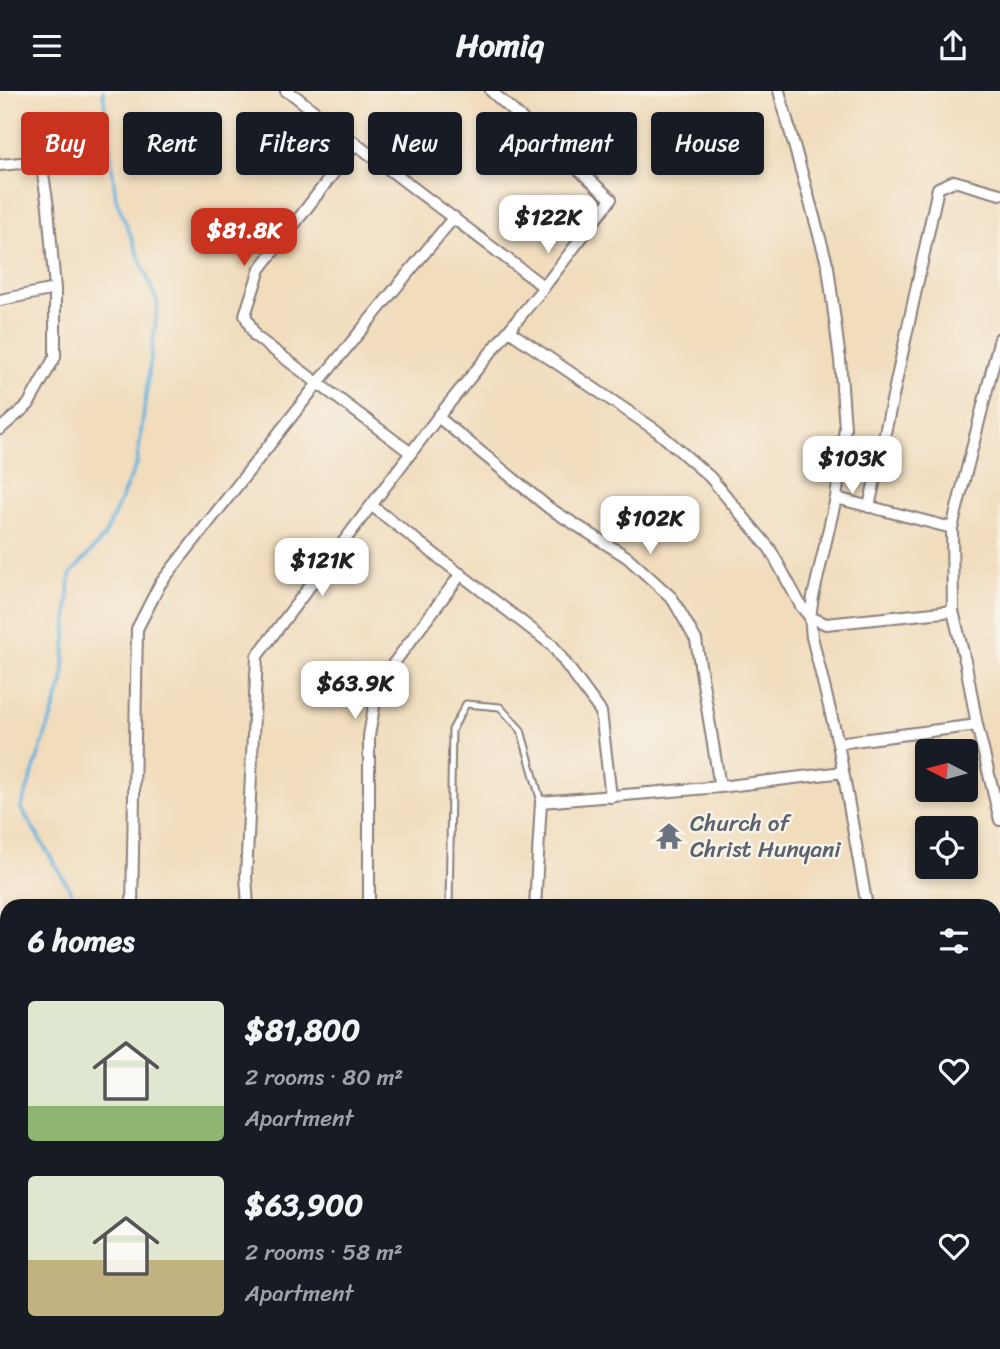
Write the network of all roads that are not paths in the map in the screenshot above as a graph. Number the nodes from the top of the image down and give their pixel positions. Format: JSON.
{"nodes":[{"id":1,"x":491,"y":91,"type":"edge"},
{"id":2,"x":779,"y":91,"type":"edge"},
{"id":3,"x":294,"y":93,"type":"edge"},
{"id":4,"x":355,"y":145,"type":"junction"},
{"id":5,"x":0,"y":165,"type":"edge"},
{"id":6,"x":1000,"y":194,"type":"edge"},
{"id":7,"x":454,"y":217,"type":"junction"},
{"id":8,"x":544,"y":287,"type":"junction"},
{"id":9,"x":55,"y":289,"type":"junction"},
{"id":10,"x":0,"y":300,"type":"edge"},
{"id":11,"x":509,"y":331,"type":"junction"},
{"id":12,"x":1000,"y":338,"type":"edge"},
{"id":13,"x":318,"y":383,"type":"junction"},
{"id":14,"x":438,"y":417,"type":"junction"},
{"id":15,"x":0,"y":429,"type":"edge"},
{"id":16,"x":411,"y":453,"type":"junction"},
{"id":17,"x":836,"y":498,"type":"junction"},
{"id":18,"x":372,"y":506,"type":"junction"},
{"id":19,"x":869,"y":507,"type":"junction"},
{"id":20,"x":952,"y":528,"type":"junction"},
{"id":21,"x":461,"y":574,"type":"junction"},
{"id":22,"x":953,"y":611,"type":"junction"},
{"id":23,"x":810,"y":617,"type":"junction"},
{"id":24,"x":977,"y":725,"type":"junction"},
{"id":25,"x":838,"y":743,"type":"junction"},
{"id":26,"x":843,"y":772,"type":"junction"},
{"id":27,"x":720,"y":787,"type":"junction"},
{"id":28,"x":611,"y":797,"type":"junction"},
{"id":29,"x":541,"y":802,"type":"junction"},
{"id":30,"x":1000,"y":820,"type":"edge"},
{"id":31,"x":132,"y":899,"type":"edge"},
{"id":32,"x":247,"y":899,"type":"edge"},
{"id":33,"x":369,"y":899,"type":"edge"},
{"id":34,"x":449,"y":899,"type":"edge"},
{"id":35,"x":535,"y":899,"type":"edge"},
{"id":36,"x":866,"y":899,"type":"edge"}],
"edges":[{"from":1,"to":8,"type":"street"},
{"from":2,"to":17,"type":"street"},
{"from":3,"to":4,"type":"street"},
{"from":4,"to":7,"type":"street"},
{"from":4,"to":13,"type":"street"},
{"from":5,"to":9,"type":"street"},
{"from":6,"to":19,"type":"street"},
{"from":7,"to":8,"type":"street"},
{"from":7,"to":13,"type":"street"},
{"from":8,"to":11,"type":"street"},
{"from":9,"to":10,"type":"street"},
{"from":9,"to":15,"type":"street"},
{"from":11,"to":14,"type":"street"},
{"from":11,"to":23,"type":"street"},
{"from":12,"to":20,"type":"street"},
{"from":13,"to":16,"type":"street"},
{"from":13,"to":31,"type":"street"},
{"from":14,"to":16,"type":"street"},
{"from":14,"to":27,"type":"street"},
{"from":16,"to":18,"type":"street"},
{"from":17,"to":19,"type":"street"},
{"from":17,"to":23,"type":"street"},
{"from":18,"to":21,"type":"street"},
{"from":18,"to":32,"type":"street"},
{"from":19,"to":20,"type":"street"},
{"from":20,"to":22,"type":"street"},
{"from":21,"to":28,"type":"street"},
{"from":21,"to":33,"type":"street"},
{"from":22,"to":23,"type":"street"},
{"from":22,"to":24,"type":"street"},
{"from":23,"to":25,"type":"street"},
{"from":24,"to":25,"type":"street"},
{"from":24,"to":30,"type":"street"},
{"from":25,"to":26,"type":"street"},
{"from":26,"to":27,"type":"street"},
{"from":26,"to":36,"type":"street"},
{"from":27,"to":28,"type":"street"},
{"from":28,"to":29,"type":"street"},
{"from":29,"to":34,"type":"lane"},
{"from":29,"to":35,"type":"street"}]}
